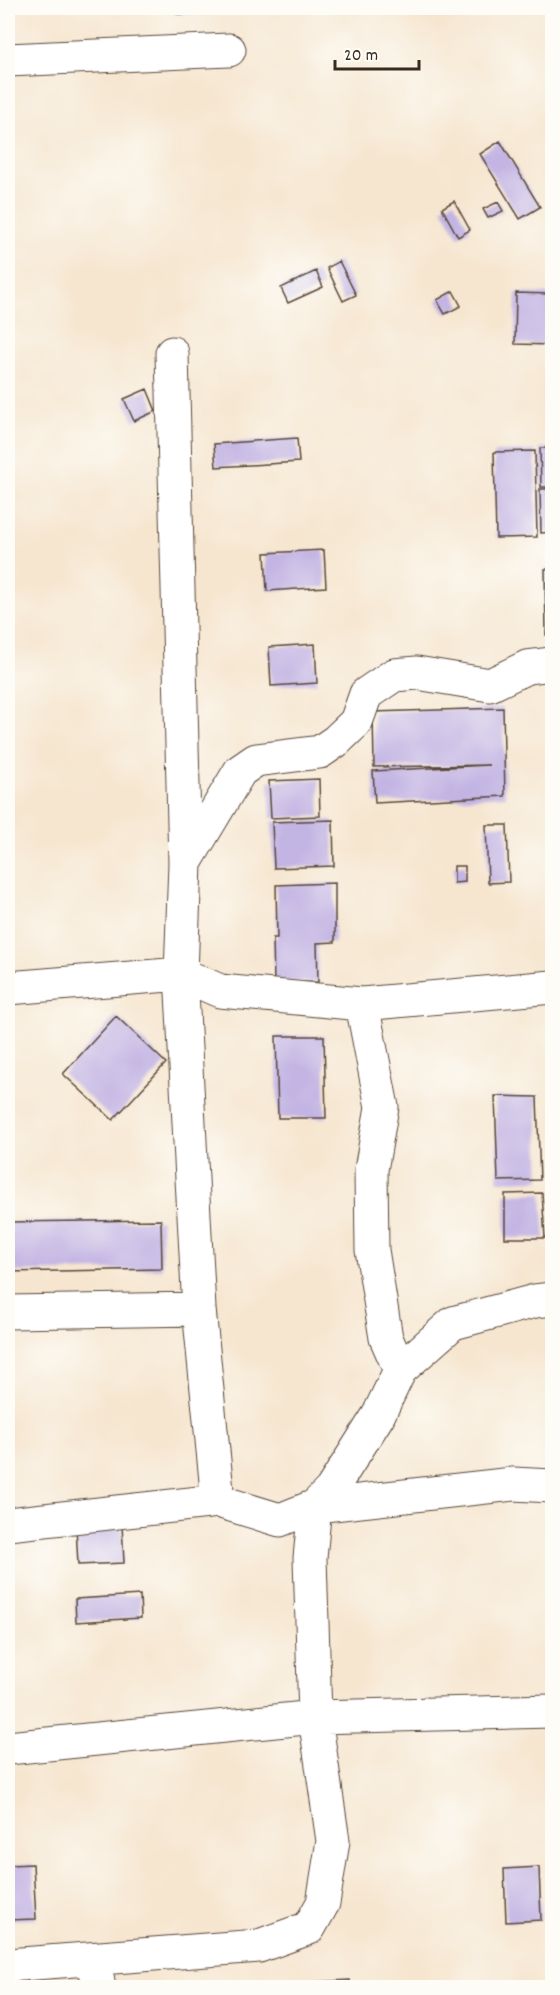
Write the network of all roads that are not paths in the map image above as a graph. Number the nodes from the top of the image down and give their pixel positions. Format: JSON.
{"nodes":[{"id":1,"x":229,"y":50,"type":"dead end"},
{"id":2,"x":8,"y":60,"type":"edge"},
{"id":3,"x":172,"y":353,"type":"dead end"},
{"id":4,"x":552,"y":664,"type":"edge"},
{"id":5,"x":185,"y":863,"type":"junction"},
{"id":6,"x":181,"y":974,"type":"junction"},
{"id":7,"x":552,"y":987,"type":"edge"},
{"id":8,"x":8,"y":988,"type":"edge"},
{"id":9,"x":362,"y":1004,"type":"junction"},
{"id":10,"x":552,"y":1299,"type":"edge"},
{"id":11,"x":199,"y":1309,"type":"junction"},
{"id":12,"x":8,"y":1312,"type":"edge"},
{"id":13,"x":400,"y":1370,"type":"junction"},
{"id":14,"x":552,"y":1485,"type":"edge"},
{"id":15,"x":218,"y":1501,"type":"junction"},
{"id":16,"x":315,"y":1506,"type":"junction"},
{"id":17,"x":8,"y":1524,"type":"edge"},
{"id":18,"x":552,"y":1711,"type":"edge"},
{"id":19,"x":315,"y":1717,"type":"junction"},
{"id":20,"x":8,"y":1748,"type":"edge"},
{"id":21,"x":8,"y":1965,"type":"edge"},
{"id":22,"x":96,"y":1973,"type":"edge"}],
"edges":[{"from":1,"to":2,"type":"street"},
{"from":3,"to":5,"type":"street"},
{"from":4,"to":5,"type":"street"},
{"from":5,"to":6,"type":"street"},
{"from":6,"to":8,"type":"street"},
{"from":6,"to":9,"type":"street"},
{"from":6,"to":11,"type":"street"},
{"from":7,"to":9,"type":"street"},
{"from":9,"to":13,"type":"street"},
{"from":10,"to":13,"type":"street"},
{"from":11,"to":12,"type":"street"},
{"from":11,"to":15,"type":"street"},
{"from":13,"to":16,"type":"street"},
{"from":14,"to":16,"type":"street"},
{"from":15,"to":16,"type":"street"},
{"from":15,"to":17,"type":"street"},
{"from":16,"to":19,"type":"street"},
{"from":18,"to":19,"type":"street"},
{"from":19,"to":20,"type":"street"},
{"from":19,"to":22,"type":"street"},
{"from":21,"to":22,"type":"street"}]}
